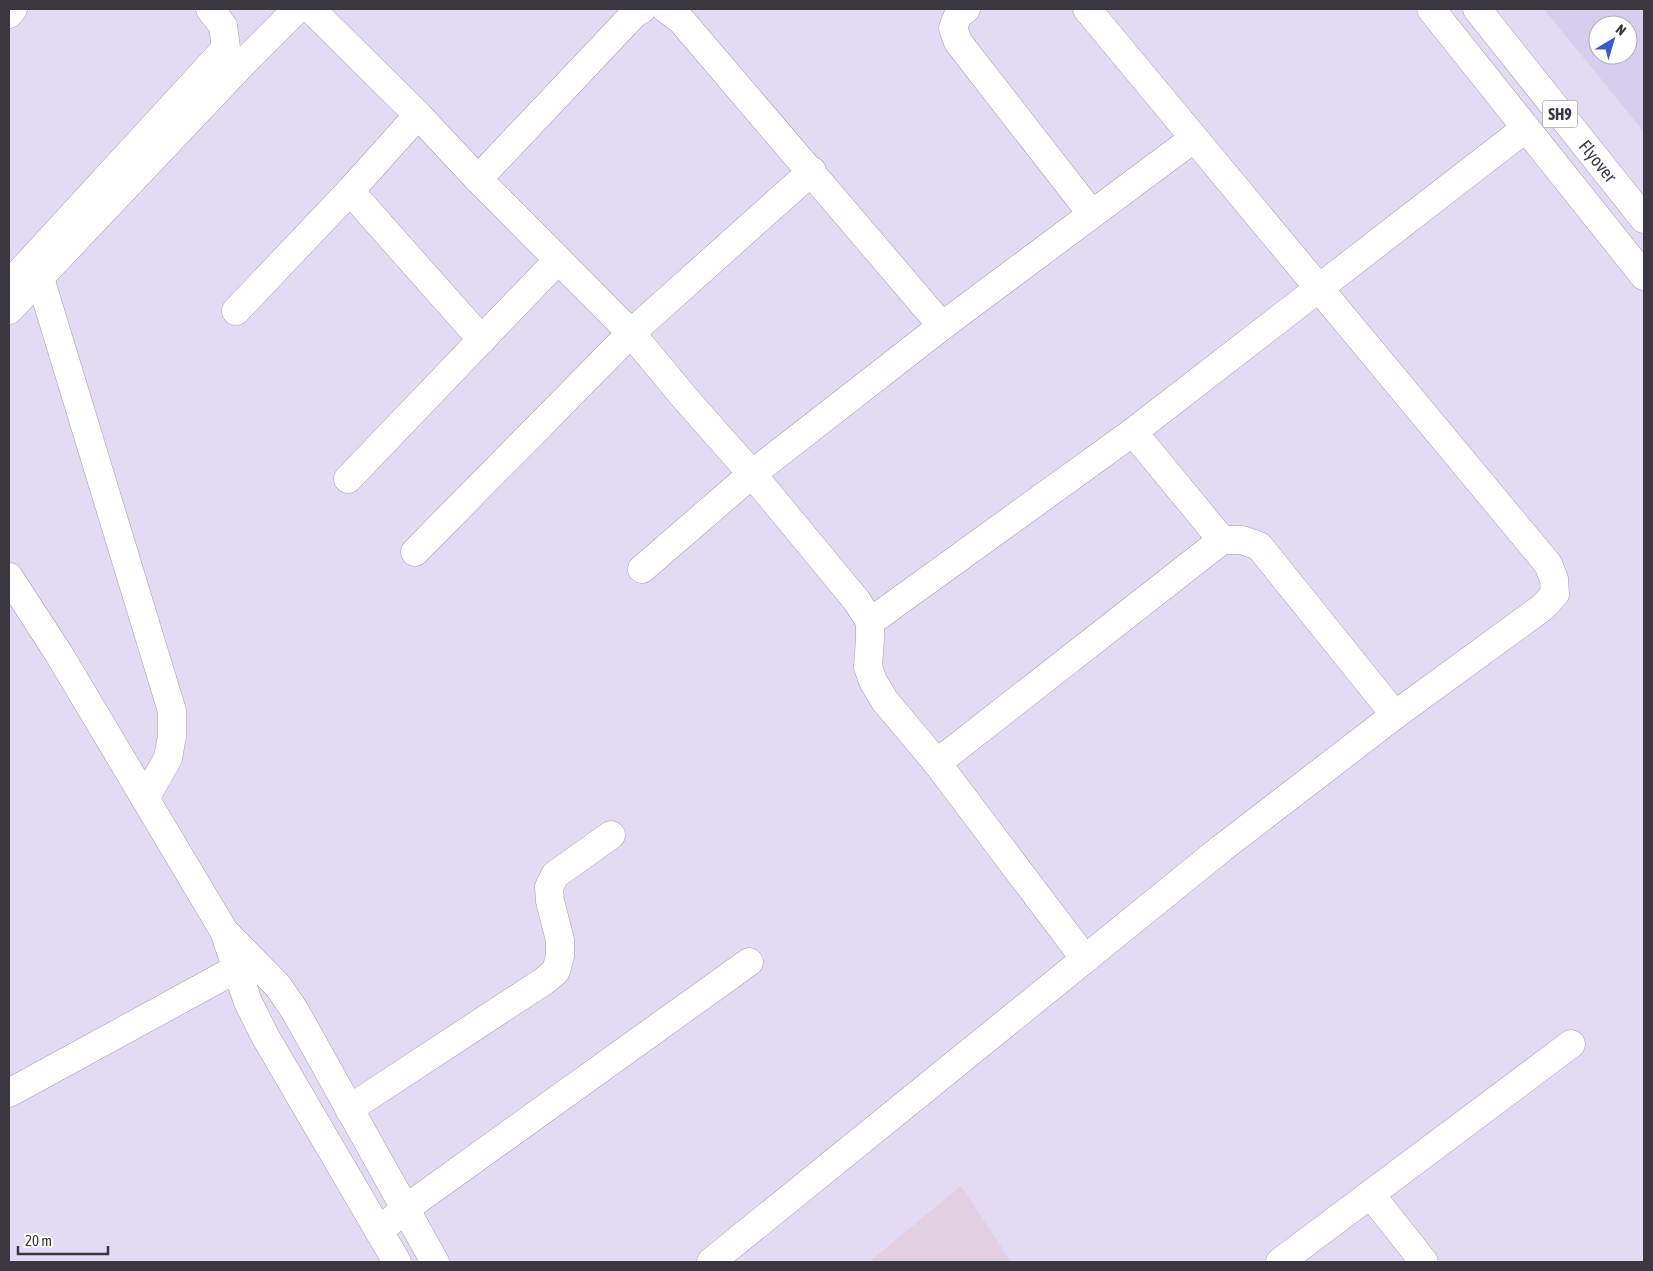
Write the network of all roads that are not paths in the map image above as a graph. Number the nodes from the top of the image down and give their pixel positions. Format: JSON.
{"nodes":[{"id":1,"x":13,"y":9,"type":"edge"},
{"id":2,"x":210,"y":9,"type":"edge"},
{"id":3,"x":297,"y":9,"type":"edge"},
{"id":4,"x":311,"y":9,"type":"edge"},
{"id":5,"x":642,"y":9,"type":"edge"},
{"id":6,"x":666,"y":9,"type":"edge"},
{"id":7,"x":966,"y":9,"type":"edge"},
{"id":8,"x":1087,"y":9,"type":"edge"},
{"id":9,"x":1431,"y":9,"type":"edge"},
{"id":10,"x":1477,"y":9,"type":"edge"},
{"id":11,"x":9,"y":14,"type":"edge"},
{"id":12,"x":418,"y":115,"type":"junction"},
{"id":13,"x":1526,"y":128,"type":"junction"},
{"id":14,"x":1193,"y":139,"type":"junction"},
{"id":15,"x":812,"y":171,"type":"junction"},
{"id":16,"x":478,"y":178,"type":"junction"},
{"id":17,"x":350,"y":191,"type":"junction"},
{"id":18,"x":1091,"y":214,"type":"junction"},
{"id":19,"x":1644,"y":219,"type":"edge"},
{"id":20,"x":558,"y":260,"type":"junction"},
{"id":21,"x":1644,"y":276,"type":"edge"},
{"id":22,"x":40,"y":278,"type":"junction"},
{"id":23,"x":9,"y":284,"type":"edge"},
{"id":24,"x":1318,"y":289,"type":"junction"},
{"id":25,"x":9,"y":310,"type":"edge"},
{"id":26,"x":236,"y":311,"type":"dead end"},
{"id":27,"x":942,"y":326,"type":"junction"},
{"id":28,"x":631,"y":333,"type":"junction"},
{"id":29,"x":482,"y":340,"type":"junction"},
{"id":30,"x":1133,"y":432,"type":"junction"},
{"id":31,"x":752,"y":474,"type":"junction"},
{"id":32,"x":348,"y":479,"type":"dead end"},
{"id":33,"x":1222,"y":540,"type":"junction"},
{"id":34,"x":415,"y":552,"type":"dead end"},
{"id":35,"x":642,"y":569,"type":"dead end"},
{"id":36,"x":9,"y":577,"type":"edge"},
{"id":37,"x":870,"y":622,"type":"junction"},
{"id":38,"x":1395,"y":715,"type":"junction"},
{"id":39,"x":937,"y":763,"type":"junction"},
{"id":40,"x":146,"y":797,"type":"junction"},
{"id":41,"x":611,"y":835,"type":"dead end"},
{"id":42,"x":224,"y":931,"type":"junction"},
{"id":43,"x":1085,"y":959,"type":"junction"},
{"id":44,"x":748,"y":962,"type":"dead end"},
{"id":45,"x":236,"y":969,"type":"junction"},
{"id":46,"x":1571,"y":1044,"type":"dead end"},
{"id":47,"x":9,"y":1093,"type":"edge"},
{"id":48,"x":349,"y":1109,"type":"junction"},
{"id":49,"x":1370,"y":1195,"type":"junction"},
{"id":50,"x":406,"y":1209,"type":"junction"},
{"id":51,"x":379,"y":1231,"type":"junction"},
{"id":52,"x":397,"y":1262,"type":"edge"},
{"id":53,"x":435,"y":1262,"type":"edge"},
{"id":54,"x":711,"y":1262,"type":"edge"},
{"id":55,"x":1280,"y":1262,"type":"edge"},
{"id":56,"x":1424,"y":1262,"type":"edge"}],
"edges":[{"from":1,"to":11,"type":"street"},
{"from":2,"to":23,"type":"street"},
{"from":3,"to":22,"type":"street"},
{"from":4,"to":12,"type":"street"},
{"from":5,"to":16,"type":"street"},
{"from":6,"to":15,"type":"street"},
{"from":7,"to":18,"type":"street"},
{"from":8,"to":14,"type":"street"},
{"from":9,"to":13,"type":"street"},
{"from":10,"to":19,"type":"street","name":"Flyover","number":"SH9"},
{"from":12,"to":16,"type":"street"},
{"from":12,"to":17,"type":"street"},
{"from":13,"to":21,"type":"street"},
{"from":13,"to":24,"type":"street"},
{"from":14,"to":18,"type":"street"},
{"from":14,"to":24,"type":"street"},
{"from":15,"to":27,"type":"street"},
{"from":15,"to":28,"type":"street"},
{"from":16,"to":20,"type":"street"},
{"from":17,"to":26,"type":"street"},
{"from":17,"to":29,"type":"street"},
{"from":18,"to":27,"type":"street"},
{"from":20,"to":28,"type":"street"},
{"from":20,"to":29,"type":"street"},
{"from":22,"to":25,"type":"street"},
{"from":22,"to":40,"type":"street"},
{"from":24,"to":30,"type":"street"},
{"from":24,"to":38,"type":"street"},
{"from":27,"to":31,"type":"street"},
{"from":28,"to":31,"type":"street"},
{"from":28,"to":34,"type":"street"},
{"from":29,"to":32,"type":"street"},
{"from":30,"to":33,"type":"street"},
{"from":30,"to":37,"type":"street"},
{"from":31,"to":35,"type":"street"},
{"from":31,"to":37,"type":"street"},
{"from":33,"to":38,"type":"street"},
{"from":33,"to":39,"type":"street"},
{"from":36,"to":40,"type":"street"},
{"from":37,"to":39,"type":"street"},
{"from":38,"to":43,"type":"street"},
{"from":39,"to":43,"type":"street"},
{"from":40,"to":42,"type":"street"},
{"from":41,"to":48,"type":"street"},
{"from":42,"to":45,"type":"street"},
{"from":42,"to":48,"type":"street"},
{"from":43,"to":54,"type":"street"},
{"from":44,"to":50,"type":"street"},
{"from":45,"to":47,"type":"street"},
{"from":45,"to":51,"type":"street"},
{"from":46,"to":49,"type":"street"},
{"from":48,"to":50,"type":"street"},
{"from":49,"to":55,"type":"street"},
{"from":49,"to":56,"type":"street"},
{"from":50,"to":51,"type":"street"},
{"from":50,"to":53,"type":"street"},
{"from":51,"to":52,"type":"street"}]}
